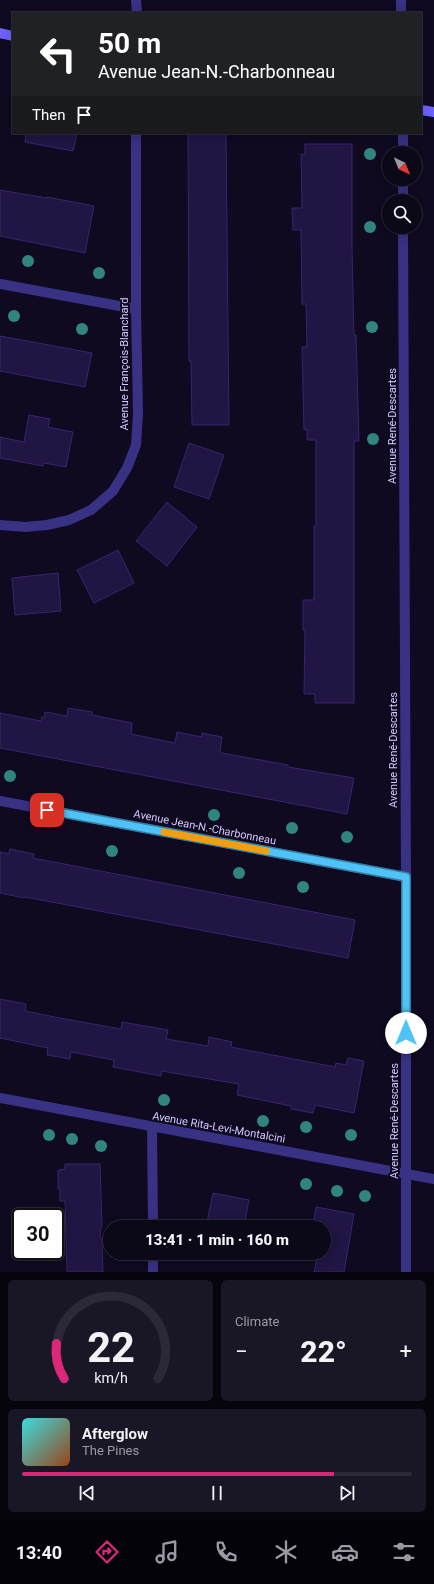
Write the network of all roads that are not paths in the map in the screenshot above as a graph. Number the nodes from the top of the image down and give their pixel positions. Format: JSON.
{"nodes":[{"id":1,"x":136,"y":0,"type":"edge"},
{"id":2,"x":401,"y":0,"type":"edge"},
{"id":3,"x":136,"y":12,"type":"edge"},
{"id":4,"x":401,"y":12,"type":"edge"},
{"id":5,"x":0,"y":33,"type":"edge"},
{"id":6,"x":12,"y":36,"type":"edge"},
{"id":7,"x":422,"y":110,"type":"edge"},
{"id":8,"x":434,"y":112,"type":"edge"},
{"id":9,"x":136,"y":134,"type":"edge"},
{"id":10,"x":403,"y":134,"type":"edge"},
{"id":11,"x":403,"y":146,"type":"edge"},
{"id":12,"x":403,"y":234,"type":"edge"},
{"id":13,"x":0,"y":284,"type":"edge"},
{"id":14,"x":136,"y":309,"type":"junction"},
{"id":15,"x":0,"y":525,"type":"edge"},
{"id":16,"x":0,"y":801,"type":"edge"},
{"id":17,"x":406,"y":877,"type":"junction"},
{"id":18,"x":0,"y":1098,"type":"edge"},
{"id":19,"x":152,"y":1127,"type":"junction"},
{"id":20,"x":406,"y":1174,"type":"junction"},
{"id":21,"x":434,"y":1179,"type":"edge"},
{"id":22,"x":153,"y":1220,"type":"edge"},
{"id":23,"x":153,"y":1260,"type":"edge"},
{"id":24,"x":153,"y":1272,"type":"edge"},
{"id":25,"x":406,"y":1272,"type":"edge"}],
"edges":[{"from":1,"to":3,"type":"street"},
{"from":2,"to":4,"type":"street"},
{"from":5,"to":6,"type":"street"},
{"from":7,"to":8,"type":"street"},
{"from":9,"to":14,"type":"street","name":"Avenue François-Blanchard"},
{"from":10,"to":11,"type":"street"},
{"from":12,"to":17,"type":"street","name":"Avenue René-Descartes"},
{"from":13,"to":14,"type":"street"},
{"from":14,"to":15,"type":"street","name":"Avenue François-Blanchard"},
{"from":16,"to":17,"type":"street","name":"Avenue Jean-N.-Charbonneau"},
{"from":17,"to":20,"type":"street","name":"Avenue René-Descartes"},
{"from":18,"to":19,"type":"street","name":"Avenue Rita-Levi-Montalcini"},
{"from":19,"to":20,"type":"street","name":"Avenue Rita-Levi-Montalcini"},
{"from":19,"to":22,"type":"street"},
{"from":20,"to":21,"type":"street","name":"Avenue Rita-Levi-Montalcini"},
{"from":20,"to":25,"type":"street","name":"Avenue René-Descartes"},
{"from":23,"to":24,"type":"street"}]}
